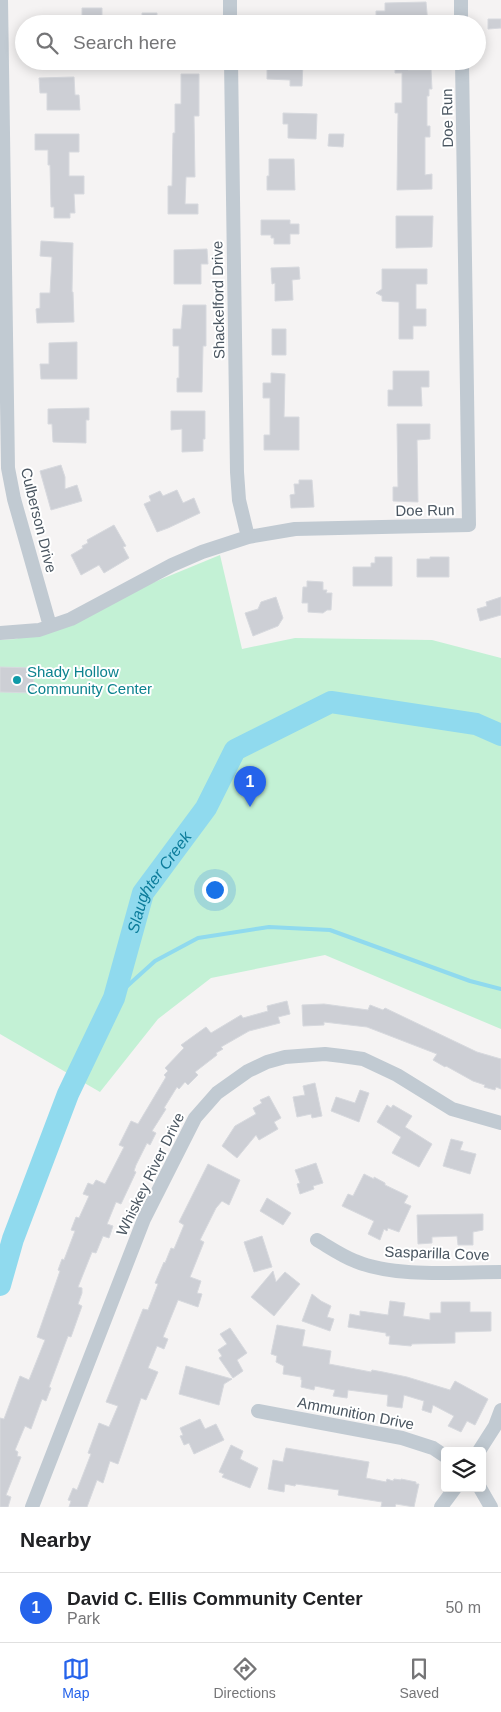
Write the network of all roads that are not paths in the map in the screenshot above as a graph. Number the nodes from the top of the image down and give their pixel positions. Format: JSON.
{"nodes":[{"id":1,"x":1,"y":0,"type":"edge"},
{"id":2,"x":230,"y":0,"type":"edge"},
{"id":3,"x":461,"y":0,"type":"edge"},
{"id":4,"x":230,"y":15,"type":"edge"},
{"id":5,"x":462,"y":15,"type":"edge"},
{"id":6,"x":231,"y":70,"type":"edge"},
{"id":7,"x":462,"y":70,"type":"edge"},
{"id":8,"x":248,"y":537,"type":"junction"},
{"id":9,"x":50,"y":626,"type":"junction"},
{"id":10,"x":0,"y":633,"type":"edge"},
{"id":11,"x":501,"y":1123,"type":"edge"},
{"id":12,"x":317,"y":1240,"type":"dead end"},
{"id":13,"x":501,"y":1272,"type":"edge"},
{"id":14,"x":501,"y":1410,"type":"edge"},
{"id":15,"x":258,"y":1411,"type":"dead end"},
{"id":16,"x":482,"y":1447,"type":"edge"},
{"id":17,"x":441,"y":1453,"type":"edge"},
{"id":18,"x":452,"y":1492,"type":"edge"},
{"id":19,"x":482,"y":1492,"type":"edge"},
{"id":20,"x":32,"y":1507,"type":"edge"},
{"id":21,"x":441,"y":1507,"type":"edge"},
{"id":22,"x":491,"y":1507,"type":"edge"}],
"edges":[{"from":1,"to":9,"type":"street","name":"Culberson Drive"},
{"from":2,"to":4,"type":"street"},
{"from":3,"to":5,"type":"street"},
{"from":6,"to":8,"type":"street","name":"Shackelford Drive"},
{"from":7,"to":8,"type":"street","name":"Doe Run"},
{"from":8,"to":9,"type":"street","name":"Doe Run"},
{"from":9,"to":10,"type":"street","name":"Doe Run"},
{"from":11,"to":20,"type":"street","name":"Whiskey River Drive"},
{"from":12,"to":13,"type":"street","name":"Sasparilla Cove"},
{"from":14,"to":16,"type":"street"},
{"from":15,"to":17,"type":"street","name":"Ammunition Drive"},
{"from":18,"to":21,"type":"street"},
{"from":19,"to":22,"type":"street"}]}
